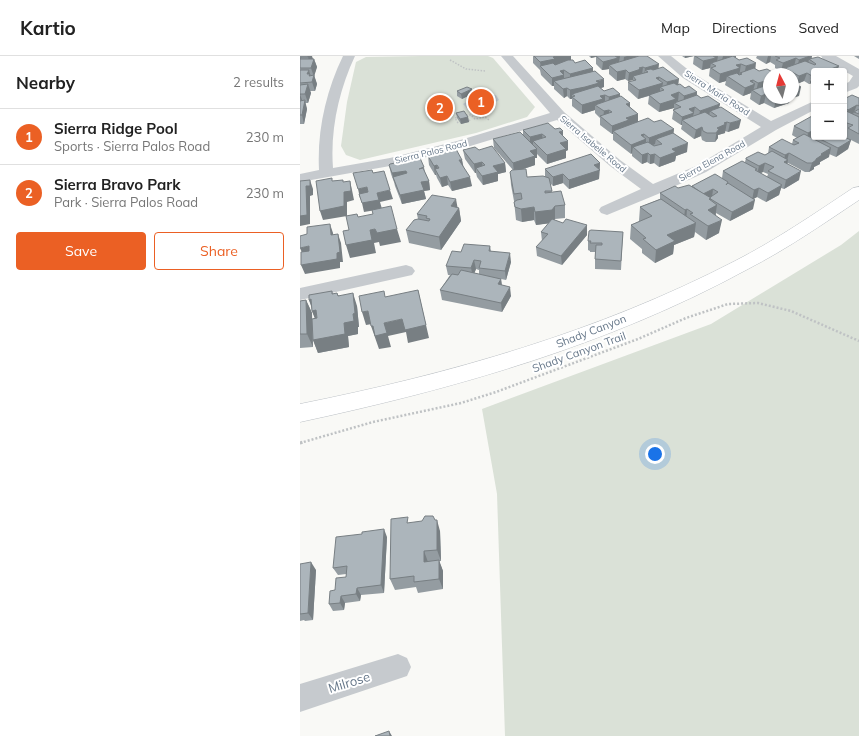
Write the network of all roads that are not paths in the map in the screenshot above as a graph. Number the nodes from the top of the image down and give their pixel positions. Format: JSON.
{"nodes":[{"id":1,"x":349,"y":56,"type":"edge"},
{"id":2,"x":507,"y":56,"type":"edge"},
{"id":3,"x":664,"y":56,"type":"edge"},
{"id":4,"x":827,"y":56,"type":"edge"},
{"id":5,"x":859,"y":74,"type":"edge"},
{"id":6,"x":859,"y":77,"type":"edge"},
{"id":7,"x":847,"y":88,"type":"edge"},
{"id":8,"x":811,"y":107,"type":"edge"},
{"id":9,"x":559,"y":115,"type":"junction"},
{"id":10,"x":771,"y":127,"type":"junction"},
{"id":11,"x":326,"y":174,"type":"junction"},
{"id":12,"x":300,"y":178,"type":"edge"},
{"id":13,"x":653,"y":191,"type":"junction"},
{"id":14,"x":859,"y":192,"type":"edge"},
{"id":15,"x":607,"y":210,"type":"dead end"},
{"id":16,"x":406,"y":271,"type":"dead end"},
{"id":17,"x":300,"y":294,"type":"edge"},
{"id":18,"x":300,"y":413,"type":"edge"},
{"id":19,"x":398,"y":667,"type":"dead end"},
{"id":20,"x":300,"y":698,"type":"edge"}],
"edges":[{"from":1,"to":11,"type":"street"},
{"from":2,"to":9,"type":"street","name":"Sierra Isabelle Road"},
{"from":3,"to":10,"type":"street","name":"Sierra Maria Road"},
{"from":4,"to":5,"type":"street"},
{"from":6,"to":7,"type":"street"},
{"from":8,"to":10,"type":"street","name":"Sierra Elena Road"},
{"from":9,"to":11,"type":"street","name":"Sierra Palos Road"},
{"from":9,"to":13,"type":"street","name":"Sierra Isabelle Road"},
{"from":10,"to":13,"type":"street","name":"Sierra Elena Road"},
{"from":11,"to":12,"type":"street","name":"Sierra Palos Road"},
{"from":13,"to":15,"type":"street","name":"Sierra Elena Road"},
{"from":14,"to":18,"type":"main road","name":"Shady Canyon"},
{"from":16,"to":17,"type":"street"},
{"from":19,"to":20,"type":"street","name":"Milrose"}]}
